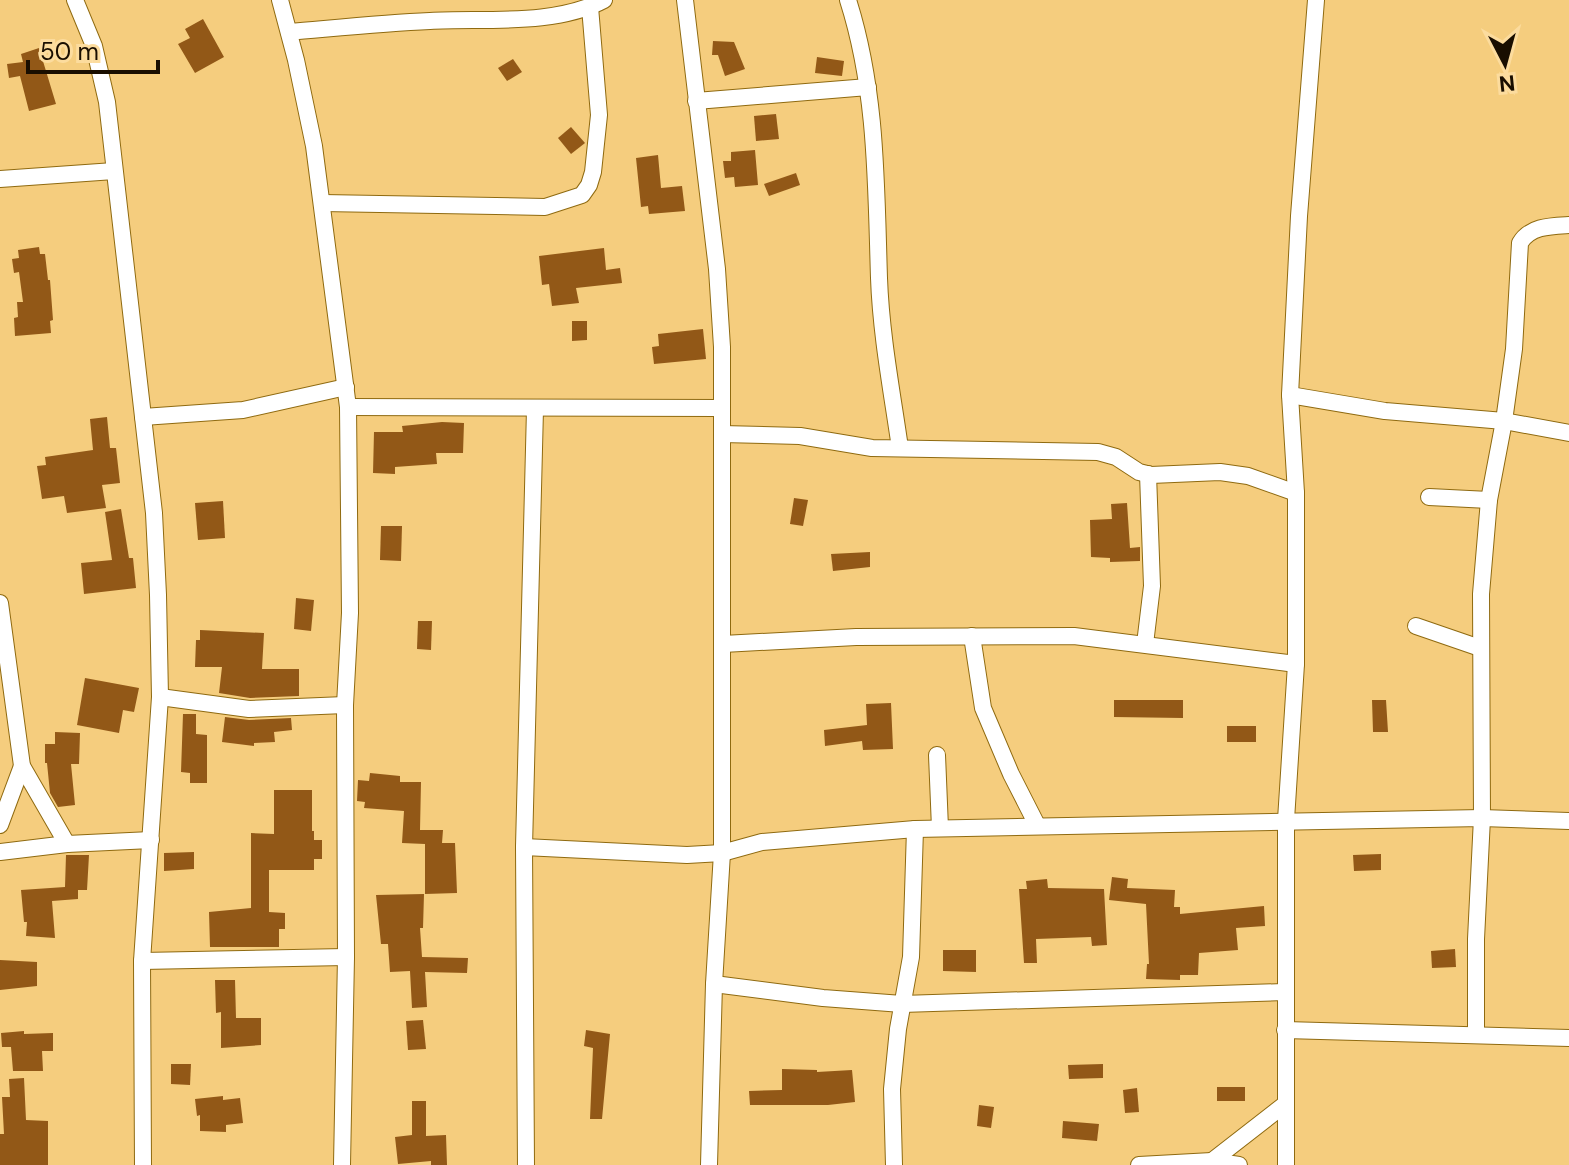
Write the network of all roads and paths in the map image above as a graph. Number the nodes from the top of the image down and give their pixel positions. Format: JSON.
{"nodes":[{"id":1,"x":75,"y":0,"type":"edge"},
{"id":2,"x":280,"y":0,"type":"edge"},
{"id":3,"x":685,"y":0,"type":"edge"},
{"id":4,"x":848,"y":0,"type":"edge"},
{"id":5,"x":1316,"y":0,"type":"edge"},
{"id":6,"x":597,"y":4,"type":"edge"},
{"id":7,"x":289,"y":32,"type":"junction"},
{"id":8,"x":868,"y":87,"type":"junction"},
{"id":9,"x":696,"y":101,"type":"junction"},
{"id":10,"x":114,"y":171,"type":"junction"},
{"id":11,"x":0,"y":179,"type":"edge"},
{"id":12,"x":322,"y":203,"type":"junction"},
{"id":13,"x":1569,"y":225,"type":"edge"},
{"id":14,"x":346,"y":387,"type":"junction"},
{"id":15,"x":1290,"y":395,"type":"junction"},
{"id":16,"x":348,"y":407,"type":"junction"},
{"id":17,"x":722,"y":408,"type":"junction"},
{"id":18,"x":535,"y":409,"type":"junction"},
{"id":19,"x":143,"y":417,"type":"junction"},
{"id":20,"x":1504,"y":421,"type":"junction"},
{"id":21,"x":1569,"y":433,"type":"edge"},
{"id":22,"x":722,"y":434,"type":"junction"},
{"id":23,"x":900,"y":448,"type":"junction"},
{"id":24,"x":1148,"y":474,"type":"junction"},
{"id":25,"x":1296,"y":493,"type":"junction"},
{"id":26,"x":1429,"y":497,"type":"dead end"},
{"id":27,"x":1489,"y":500,"type":"junction"},
{"id":28,"x":0,"y":603,"type":"edge"},
{"id":29,"x":1416,"y":626,"type":"dead end"},
{"id":30,"x":972,"y":636,"type":"junction"},
{"id":31,"x":723,"y":644,"type":"junction"},
{"id":32,"x":1145,"y":644,"type":"junction"},
{"id":33,"x":1480,"y":648,"type":"junction"},
{"id":34,"x":2,"y":653,"type":"edge"},
{"id":35,"x":1296,"y":664,"type":"junction"},
{"id":36,"x":160,"y":697,"type":"junction"},
{"id":37,"x":345,"y":705,"type":"junction"},
{"id":38,"x":937,"y":755,"type":"dead end"},
{"id":39,"x":22,"y":766,"type":"junction"},
{"id":40,"x":1482,"y":818,"type":"junction"},
{"id":41,"x":1286,"y":820,"type":"junction"},
{"id":42,"x":1569,"y":821,"type":"edge"},
{"id":43,"x":0,"y":825,"type":"edge"},
{"id":44,"x":1037,"y":825,"type":"junction"},
{"id":45,"x":940,"y":828,"type":"junction"},
{"id":46,"x":915,"y":829,"type":"junction"},
{"id":47,"x":151,"y":840,"type":"junction"},
{"id":48,"x":67,"y":844,"type":"junction"},
{"id":49,"x":524,"y":847,"type":"junction"},
{"id":50,"x":0,"y":852,"type":"edge"},
{"id":51,"x":722,"y":853,"type":"junction"},
{"id":52,"x":346,"y":957,"type":"junction"},
{"id":53,"x":142,"y":961,"type":"junction"},
{"id":54,"x":714,"y":984,"type":"junction"},
{"id":55,"x":1284,"y":992,"type":"junction"},
{"id":56,"x":902,"y":1004,"type":"junction"},
{"id":57,"x":1285,"y":1030,"type":"junction"},
{"id":58,"x":1476,"y":1034,"type":"junction"},
{"id":59,"x":1569,"y":1038,"type":"edge"},
{"id":60,"x":1284,"y":1105,"type":"junction"},
{"id":61,"x":1212,"y":1161,"type":"junction"},
{"id":62,"x":143,"y":1165,"type":"edge"},
{"id":63,"x":342,"y":1165,"type":"edge"},
{"id":64,"x":526,"y":1165,"type":"edge"},
{"id":65,"x":709,"y":1165,"type":"edge"},
{"id":66,"x":894,"y":1165,"type":"edge"},
{"id":67,"x":1139,"y":1165,"type":"edge"},
{"id":68,"x":1239,"y":1165,"type":"edge"},
{"id":69,"x":1286,"y":1165,"type":"edge"}],
"edges":[{"from":1,"to":10,"type":"street"},
{"from":2,"to":7,"type":"street"},
{"from":3,"to":9,"type":"street"},
{"from":4,"to":8,"type":"street"},
{"from":5,"to":15,"type":"street"},
{"from":6,"to":7,"type":"street"},
{"from":6,"to":12,"type":"street"},
{"from":7,"to":12,"type":"street"},
{"from":8,"to":9,"type":"street"},
{"from":8,"to":23,"type":"street"},
{"from":9,"to":17,"type":"street"},
{"from":10,"to":11,"type":"street"},
{"from":10,"to":19,"type":"street"},
{"from":12,"to":14,"type":"street"},
{"from":13,"to":20,"type":"street"},
{"from":14,"to":16,"type":"street"},
{"from":14,"to":19,"type":"street"},
{"from":15,"to":20,"type":"street"},
{"from":15,"to":25,"type":"street"},
{"from":16,"to":18,"type":"street"},
{"from":16,"to":37,"type":"street"},
{"from":17,"to":18,"type":"street"},
{"from":17,"to":22,"type":"street"},
{"from":18,"to":49,"type":"street"},
{"from":19,"to":36,"type":"street"},
{"from":20,"to":21,"type":"street"},
{"from":20,"to":27,"type":"street"},
{"from":22,"to":23,"type":"street"},
{"from":22,"to":31,"type":"street"},
{"from":23,"to":24,"type":"street"},
{"from":24,"to":25,"type":"street"},
{"from":24,"to":32,"type":"street"},
{"from":25,"to":35,"type":"street"},
{"from":26,"to":27,"type":"street"},
{"from":27,"to":33,"type":"street"},
{"from":28,"to":34,"type":"street"},
{"from":29,"to":33,"type":"street"},
{"from":30,"to":31,"type":"street"},
{"from":30,"to":32,"type":"street"},
{"from":30,"to":44,"type":"street"},
{"from":31,"to":51,"type":"street"},
{"from":32,"to":35,"type":"street"},
{"from":33,"to":40,"type":"street"},
{"from":34,"to":39,"type":"street"},
{"from":35,"to":41,"type":"street"},
{"from":36,"to":37,"type":"street"},
{"from":36,"to":47,"type":"street"},
{"from":37,"to":52,"type":"street"},
{"from":38,"to":45,"type":"street"},
{"from":39,"to":43,"type":"street"},
{"from":39,"to":48,"type":"street"},
{"from":40,"to":41,"type":"street"},
{"from":40,"to":42,"type":"street"},
{"from":40,"to":58,"type":"street"},
{"from":41,"to":44,"type":"street"},
{"from":41,"to":55,"type":"street"},
{"from":44,"to":45,"type":"street"},
{"from":45,"to":46,"type":"street"},
{"from":46,"to":51,"type":"street"},
{"from":46,"to":56,"type":"street"},
{"from":47,"to":48,"type":"street"},
{"from":47,"to":53,"type":"street"},
{"from":48,"to":50,"type":"street"},
{"from":49,"to":51,"type":"street"},
{"from":49,"to":64,"type":"street"},
{"from":51,"to":54,"type":"street"},
{"from":52,"to":53,"type":"street"},
{"from":52,"to":63,"type":"street"},
{"from":53,"to":62,"type":"street"},
{"from":54,"to":56,"type":"street"},
{"from":54,"to":65,"type":"street"},
{"from":55,"to":56,"type":"street"},
{"from":55,"to":57,"type":"street"},
{"from":56,"to":66,"type":"street"},
{"from":57,"to":58,"type":"street"},
{"from":57,"to":60,"type":"street"},
{"from":58,"to":59,"type":"street"},
{"from":60,"to":61,"type":"street"},
{"from":60,"to":69,"type":"street"},
{"from":61,"to":67,"type":"street"},
{"from":61,"to":68,"type":"street"}]}
